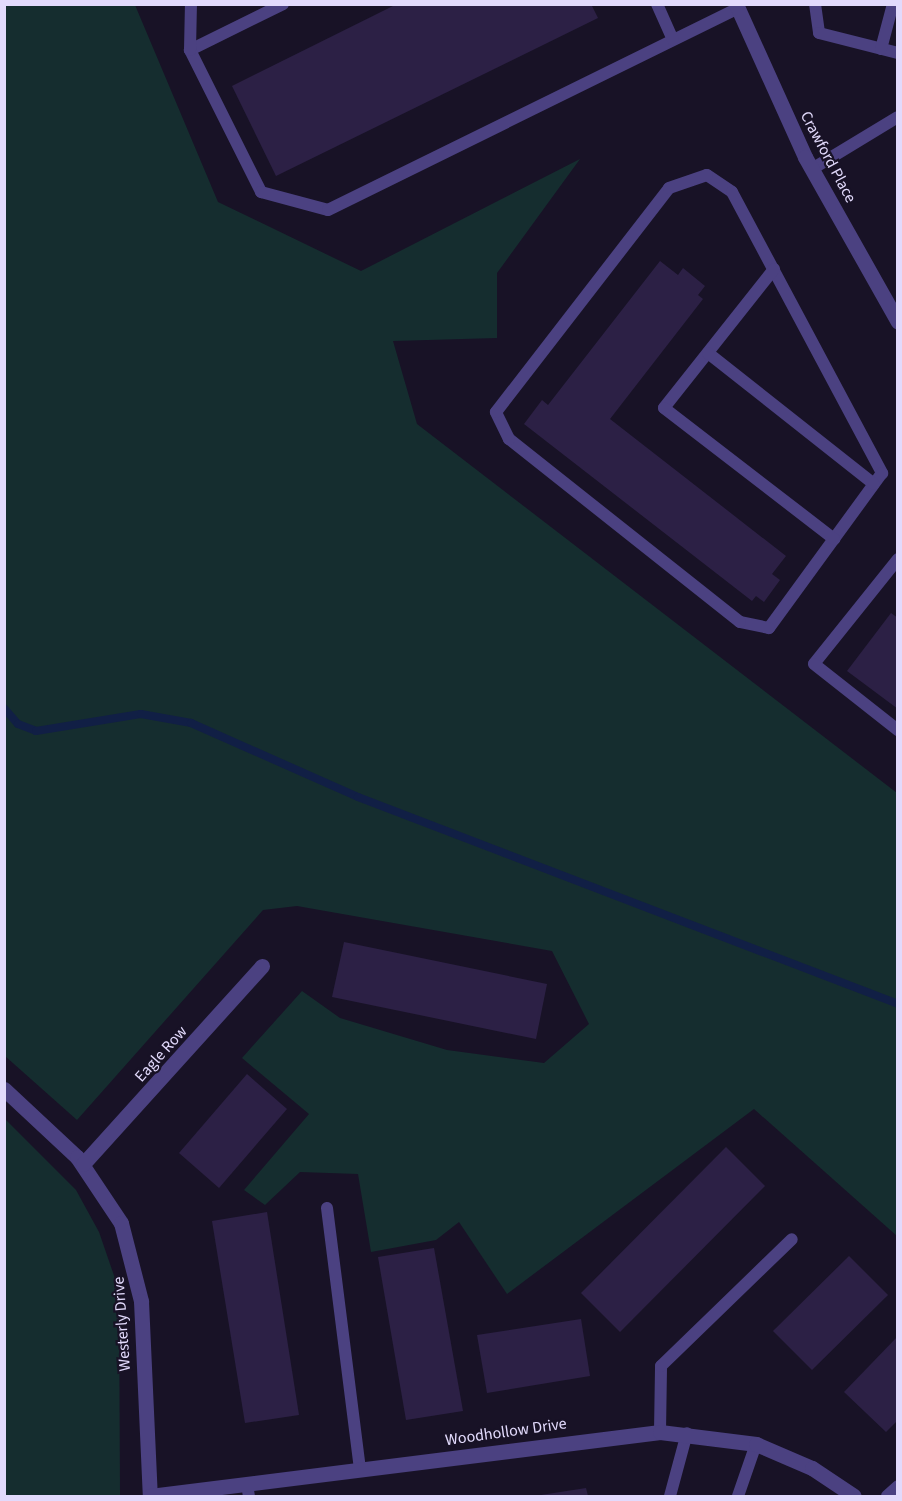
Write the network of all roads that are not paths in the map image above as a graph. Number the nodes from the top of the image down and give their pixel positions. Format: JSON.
{"nodes":[{"id":1,"x":190,"y":4,"type":"edge"},
{"id":2,"x":282,"y":4,"type":"edge"},
{"id":3,"x":657,"y":4,"type":"edge"},
{"id":4,"x":815,"y":4,"type":"edge"},
{"id":5,"x":893,"y":4,"type":"edge"},
{"id":6,"x":736,"y":7,"type":"edge"},
{"id":7,"x":673,"y":40,"type":"junction"},
{"id":8,"x":881,"y":49,"type":"junction"},
{"id":9,"x":190,"y":50,"type":"junction"},
{"id":10,"x":897,"y":53,"type":"edge"},
{"id":11,"x":897,"y":117,"type":"edge"},
{"id":12,"x":812,"y":169,"type":"junction"},
{"id":13,"x":774,"y":269,"type":"junction"},
{"id":14,"x":897,"y":322,"type":"edge"},
{"id":15,"x":708,"y":353,"type":"junction"},
{"id":16,"x":874,"y":484,"type":"junction"},
{"id":17,"x":834,"y":539,"type":"junction"},
{"id":18,"x":897,"y":559,"type":"edge"},
{"id":19,"x":897,"y":730,"type":"edge"},
{"id":20,"x":262,"y":966,"type":"dead end"},
{"id":21,"x":4,"y":1089,"type":"edge"},
{"id":22,"x":83,"y":1164,"type":"junction"},
{"id":23,"x":327,"y":1208,"type":"dead end"},
{"id":24,"x":792,"y":1239,"type":"dead end"},
{"id":25,"x":660,"y":1432,"type":"junction"},
{"id":26,"x":687,"y":1433,"type":"junction"},
{"id":27,"x":756,"y":1444,"type":"junction"},
{"id":28,"x":360,"y":1470,"type":"junction"},
{"id":29,"x":897,"y":1486,"type":"edge"},
{"id":30,"x":248,"y":1490,"type":"edge"},
{"id":31,"x":150,"y":1497,"type":"edge"},
{"id":32,"x":670,"y":1497,"type":"edge"},
{"id":33,"x":738,"y":1497,"type":"edge"},
{"id":34,"x":854,"y":1497,"type":"edge"},
{"id":35,"x":887,"y":1497,"type":"edge"}],
"edges":[{"from":1,"to":9,"type":"lane"},
{"from":2,"to":9,"type":"lane"},
{"from":3,"to":7,"type":"lane"},
{"from":4,"to":8,"type":"lane"},
{"from":5,"to":8,"type":"lane"},
{"from":6,"to":7,"type":"lane"},
{"from":6,"to":12,"type":"street","name":"Crawford Place"},
{"from":7,"to":9,"type":"lane"},
{"from":8,"to":10,"type":"lane"},
{"from":11,"to":12,"type":"lane"},
{"from":12,"to":14,"type":"street","name":"Crawford Place"},
{"from":13,"to":15,"type":"lane"},
{"from":13,"to":16,"type":"lane"},
{"from":13,"to":17,"type":"lane"},
{"from":15,"to":16,"type":"lane"},
{"from":15,"to":17,"type":"lane"},
{"from":16,"to":17,"type":"lane"},
{"from":18,"to":19,"type":"lane"},
{"from":20,"to":22,"type":"street","name":"Eagle Row"},
{"from":21,"to":22,"type":"street","name":"Westerly Drive"},
{"from":22,"to":31,"type":"street","name":"Westerly Drive"},
{"from":23,"to":28,"type":"lane"},
{"from":24,"to":25,"type":"lane"},
{"from":25,"to":26,"type":"street","name":"Woodhollow Drive"},
{"from":25,"to":28,"type":"street","name":"Woodhollow Drive"},
{"from":26,"to":27,"type":"street","name":"Woodhollow Drive"},
{"from":26,"to":32,"type":"lane"},
{"from":27,"to":33,"type":"lane"},
{"from":27,"to":34,"type":"street","name":"Woodhollow Drive"},
{"from":28,"to":30,"type":"street","name":"Woodhollow Drive"},
{"from":29,"to":35,"type":"lane"},
{"from":30,"to":31,"type":"street","name":"Woodhollow Drive"}]}
